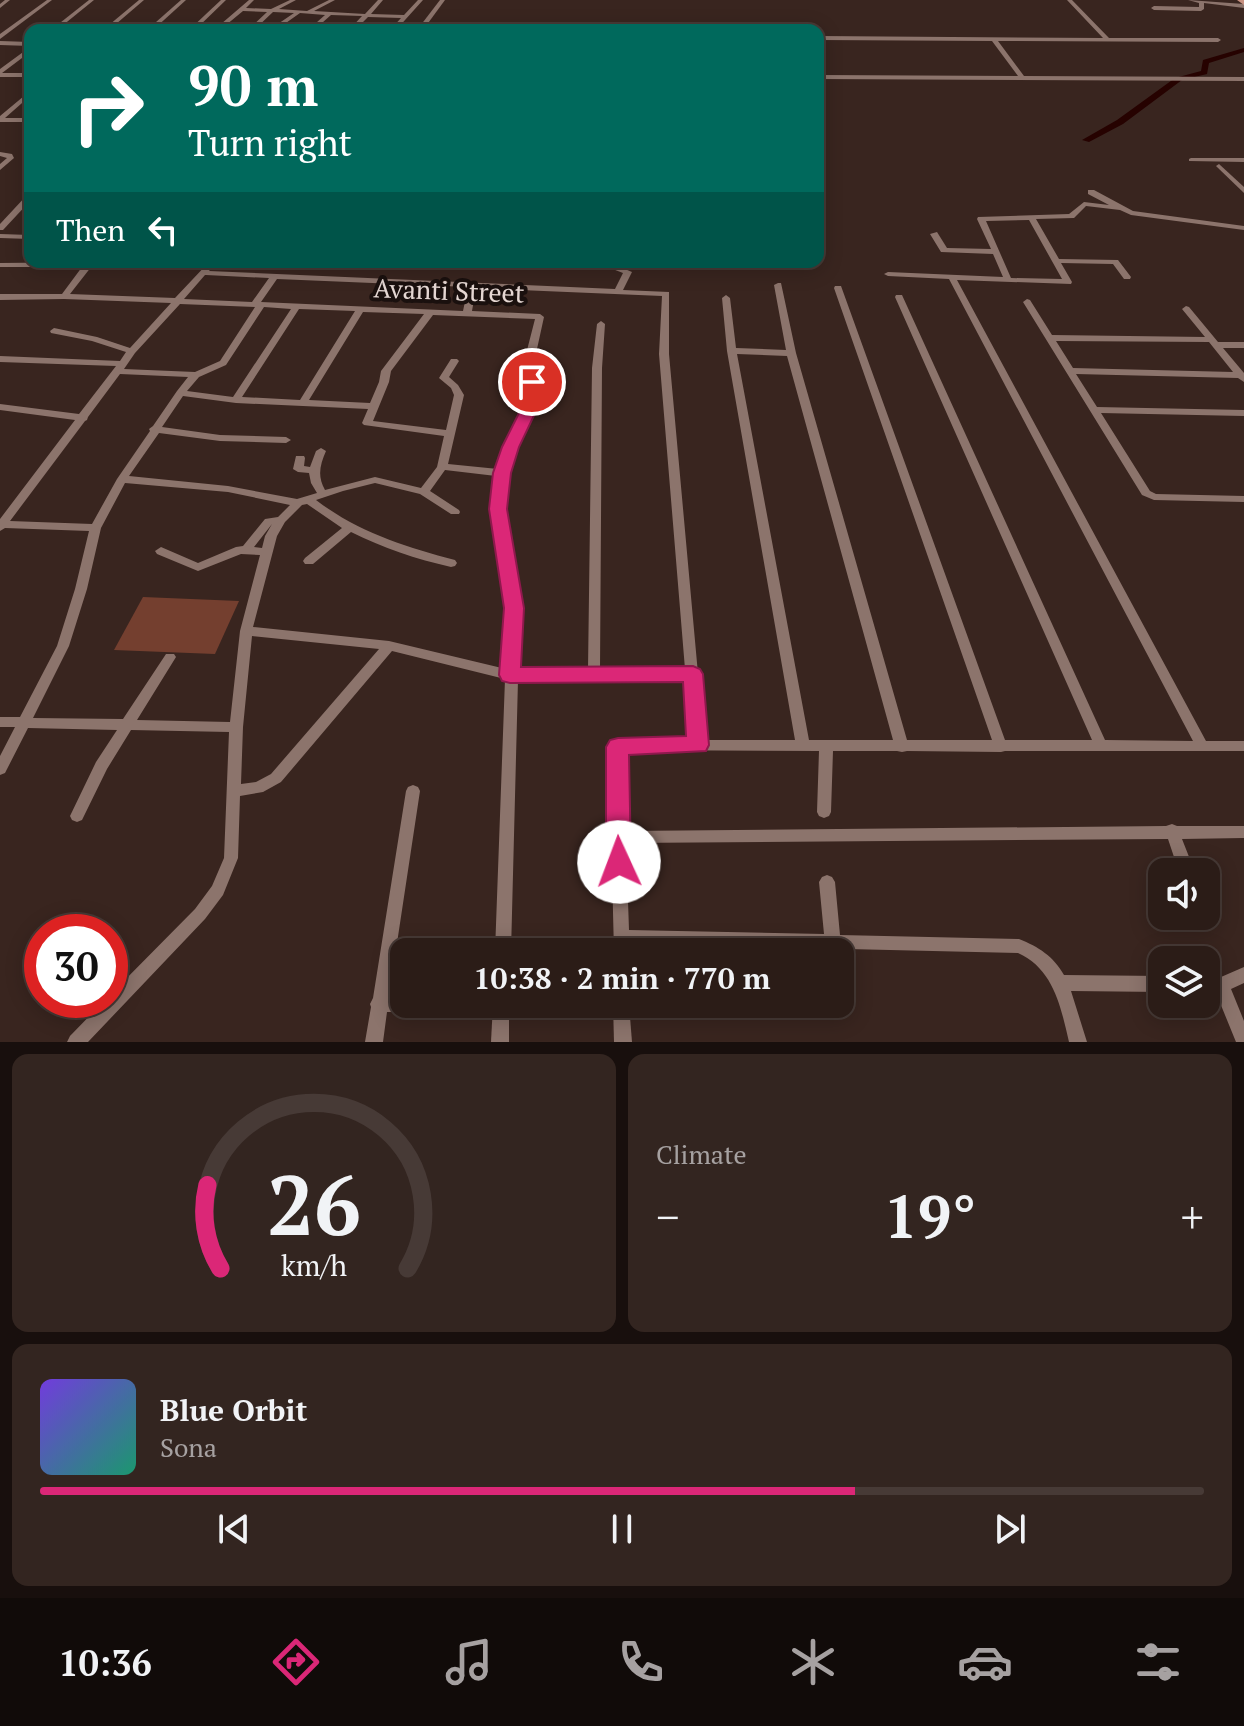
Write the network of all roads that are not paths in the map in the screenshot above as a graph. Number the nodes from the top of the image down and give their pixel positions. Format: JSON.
{"nodes":[{"id":1,"x":8,"y":0,"type":"edge"},
{"id":2,"x":50,"y":0,"type":"edge"},
{"id":3,"x":92,"y":0,"type":"edge"},
{"id":4,"x":142,"y":0,"type":"edge"},
{"id":5,"x":184,"y":0,"type":"edge"},
{"id":6,"x":224,"y":0,"type":"edge"},
{"id":7,"x":252,"y":0,"type":"edge"},
{"id":8,"x":294,"y":0,"type":"edge"},
{"id":9,"x":333,"y":0,"type":"edge"},
{"id":10,"x":381,"y":0,"type":"edge"},
{"id":11,"x":421,"y":0,"type":"edge"},
{"id":12,"x":443,"y":0,"type":"edge"},
{"id":13,"x":1069,"y":0,"type":"edge"},
{"id":14,"x":1190,"y":0,"type":"edge"},
{"id":15,"x":1202,"y":2,"type":"junction"},
{"id":16,"x":1243,"y":3,"type":"edge"},
{"id":17,"x":0,"y":6,"type":"edge"},
{"id":18,"x":1154,"y":8,"type":"dead end"},
{"id":19,"x":241,"y":9,"type":"junction"},
{"id":20,"x":271,"y":11,"type":"junction"},
{"id":21,"x":298,"y":13,"type":"junction"},
{"id":22,"x":306,"y":13,"type":"junction"},
{"id":23,"x":328,"y":15,"type":"junction"},
{"id":24,"x":366,"y":16,"type":"junction"},
{"id":25,"x":404,"y":17,"type":"junction"},
{"id":26,"x":62,"y":24,"type":"edge"},
{"id":27,"x":113,"y":24,"type":"edge"},
{"id":28,"x":157,"y":24,"type":"edge"},
{"id":29,"x":198,"y":24,"type":"edge"},
{"id":30,"x":224,"y":24,"type":"edge"},
{"id":31,"x":257,"y":24,"type":"edge"},
{"id":32,"x":281,"y":24,"type":"edge"},
{"id":33,"x":318,"y":24,"type":"edge"},
{"id":34,"x":358,"y":24,"type":"edge"},
{"id":35,"x":398,"y":24,"type":"edge"},
{"id":36,"x":425,"y":24,"type":"edge"},
{"id":37,"x":0,"y":37,"type":"edge"},
{"id":38,"x":824,"y":38,"type":"edge"},
{"id":39,"x":994,"y":39,"type":"junction"},
{"id":40,"x":1107,"y":39,"type":"junction"},
{"id":41,"x":1218,"y":40,"type":"dead end"},
{"id":42,"x":0,"y":43,"type":"edge"},
{"id":43,"x":24,"y":45,"type":"edge"},
{"id":44,"x":24,"y":52,"type":"edge"},
{"id":45,"x":0,"y":58,"type":"edge"},
{"id":46,"x":18,"y":58,"type":"junction"},
{"id":47,"x":0,"y":73,"type":"edge"},
{"id":48,"x":24,"y":75,"type":"edge"},
{"id":49,"x":824,"y":77,"type":"edge"},
{"id":50,"x":1022,"y":78,"type":"junction"},
{"id":51,"x":1244,"y":79,"type":"edge"},
{"id":52,"x":24,"y":98,"type":"edge"},
{"id":53,"x":0,"y":119,"type":"edge"},
{"id":54,"x":24,"y":120,"type":"edge"},
{"id":55,"x":0,"y":154,"type":"edge"},
{"id":56,"x":1191,"y":160,"type":"dead end"},
{"id":57,"x":1244,"y":160,"type":"edge"},
{"id":58,"x":1219,"y":166,"type":"dead end"},
{"id":59,"x":0,"y":168,"type":"edge"},
{"id":60,"x":1244,"y":191,"type":"edge"},
{"id":61,"x":1091,"y":192,"type":"dead end"},
{"id":62,"x":24,"y":203,"type":"edge"},
{"id":63,"x":1120,"y":208,"type":"junction"},
{"id":64,"x":1031,"y":217,"type":"junction"},
{"id":65,"x":0,"y":228,"type":"edge"},
{"id":66,"x":1244,"y":228,"type":"edge"},
{"id":67,"x":934,"y":234,"type":"dead end"},
{"id":68,"x":0,"y":236,"type":"edge"},
{"id":69,"x":24,"y":237,"type":"edge"},
{"id":70,"x":994,"y":252,"type":"junction"},
{"id":71,"x":1057,"y":261,"type":"junction"},
{"id":72,"x":0,"y":265,"type":"edge"},
{"id":73,"x":24,"y":265,"type":"edge"},
{"id":74,"x":87,"y":268,"type":"edge"},
{"id":75,"x":209,"y":268,"type":"edge"},
{"id":76,"x":618,"y":268,"type":"edge"},
{"id":77,"x":206,"y":273,"type":"junction"},
{"id":78,"x":888,"y":274,"type":"dead end"},
{"id":79,"x":270,"y":277,"type":"junction"},
{"id":80,"x":1127,"y":277,"type":"dead end"},
{"id":81,"x":952,"y":278,"type":"junction"},
{"id":82,"x":1008,"y":280,"type":"junction"},
{"id":83,"x":473,"y":284,"type":"junction"},
{"id":84,"x":778,"y":285,"type":"dead end"},
{"id":85,"x":838,"y":288,"type":"dead end"},
{"id":86,"x":618,"y":291,"type":"junction"},
{"id":87,"x":64,"y":296,"type":"junction"},
{"id":88,"x":0,"y":297,"type":"edge"},
{"id":89,"x":899,"y":297,"type":"dead end"},
{"id":90,"x":726,"y":298,"type":"dead end"},
{"id":91,"x":179,"y":300,"type":"junction"},
{"id":92,"x":1027,"y":302,"type":"dead end"},
{"id":93,"x":258,"y":304,"type":"junction"},
{"id":94,"x":297,"y":306,"type":"junction"},
{"id":95,"x":1186,"y":309,"type":"dead end"},
{"id":96,"x":360,"y":310,"type":"junction"},
{"id":97,"x":429,"y":314,"type":"junction"},
{"id":98,"x":467,"y":314,"type":"junction"},
{"id":99,"x":601,"y":324,"type":"dead end"},
{"id":100,"x":54,"y":331,"type":"dead end"},
{"id":101,"x":1049,"y":338,"type":"junction"},
{"id":102,"x":1212,"y":342,"type":"junction"},
{"id":103,"x":1244,"y":345,"type":"edge"},
{"id":104,"x":132,"y":351,"type":"junction"},
{"id":105,"x":732,"y":351,"type":"junction"},
{"id":106,"x":791,"y":353,"type":"junction"},
{"id":107,"x":0,"y":359,"type":"edge"},
{"id":108,"x":454,"y":361,"type":"dead end"},
{"id":109,"x":120,"y":367,"type":"junction"},
{"id":110,"x":1070,"y":371,"type":"junction"},
{"id":111,"x":196,"y":375,"type":"junction"},
{"id":112,"x":1242,"y":378,"type":"edge"},
{"id":113,"x":180,"y":393,"type":"junction"},
{"id":114,"x":236,"y":400,"type":"junction"},
{"id":115,"x":303,"y":402,"type":"junction"},
{"id":116,"x":373,"y":406,"type":"junction"},
{"id":117,"x":0,"y":407,"type":"edge"},
{"id":118,"x":1095,"y":410,"type":"junction"},
{"id":119,"x":1244,"y":413,"type":"edge"},
{"id":120,"x":84,"y":418,"type":"junction"},
{"id":121,"x":154,"y":429,"type":"junction"},
{"id":122,"x":450,"y":434,"type":"junction"},
{"id":123,"x":286,"y":440,"type":"dead end"},
{"id":124,"x":321,"y":451,"type":"dead end"},
{"id":125,"x":300,"y":458,"type":"dead end"},
{"id":126,"x":442,"y":467,"type":"junction"},
{"id":127,"x":313,"y":470,"type":"junction"},
{"id":128,"x":502,"y":473,"type":"junction"},
{"id":129,"x":122,"y":479,"type":"junction"},
{"id":130,"x":424,"y":492,"type":"junction"},
{"id":131,"x":323,"y":494,"type":"junction"},
{"id":132,"x":1244,"y":499,"type":"edge"},
{"id":133,"x":303,"y":501,"type":"junction"},
{"id":134,"x":455,"y":512,"type":"dead end"},
{"id":135,"x":281,"y":520,"type":"junction"},
{"id":136,"x":3,"y":521,"type":"edge"},
{"id":137,"x":350,"y":527,"type":"junction"},
{"id":138,"x":95,"y":528,"type":"junction"},
{"id":139,"x":247,"y":549,"type":"junction"},
{"id":140,"x":161,"y":551,"type":"dead end"},
{"id":141,"x":267,"y":552,"type":"junction"},
{"id":142,"x":309,"y":561,"type":"dead end"},
{"id":143,"x":451,"y":563,"type":"dead end"},
{"id":144,"x":246,"y":631,"type":"junction"},
{"id":145,"x":389,"y":646,"type":"junction"},
{"id":146,"x":170,"y":657,"type":"dead end"},
{"id":147,"x":594,"y":674,"type":"junction"},
{"id":148,"x":693,"y":674,"type":"junction"},
{"id":149,"x":510,"y":675,"type":"junction"},
{"id":150,"x":0,"y":722,"type":"edge"},
{"id":151,"x":26,"y":723,"type":"junction"},
{"id":152,"x":127,"y":726,"type":"junction"},
{"id":153,"x":236,"y":727,"type":"junction"},
{"id":154,"x":698,"y":745,"type":"junction"},
{"id":155,"x":1202,"y":745,"type":"junction"},
{"id":156,"x":803,"y":746,"type":"junction"},
{"id":157,"x":826,"y":746,"type":"junction"},
{"id":158,"x":1101,"y":746,"type":"junction"},
{"id":159,"x":1244,"y":746,"type":"edge"},
{"id":160,"x":902,"y":747,"type":"junction"},
{"id":161,"x":1001,"y":747,"type":"junction"},
{"id":162,"x":0,"y":769,"type":"edge"},
{"id":163,"x":233,"y":791,"type":"junction"},
{"id":164,"x":413,"y":791,"type":"dead end"},
{"id":165,"x":824,"y":812,"type":"dead end"},
{"id":166,"x":77,"y":816,"type":"dead end"},
{"id":167,"x":1172,"y":830,"type":"junction"},
{"id":168,"x":1244,"y":832,"type":"edge"},
{"id":169,"x":618,"y":837,"type":"junction"},
{"id":170,"x":1182,"y":858,"type":"edge"},
{"id":171,"x":827,"y":882,"type":"dead end"},
{"id":172,"x":503,"y":938,"type":"edge"},
{"id":173,"x":623,"y":938,"type":"edge"},
{"id":174,"x":833,"y":938,"type":"edge"},
{"id":175,"x":854,"y":942,"type":"edge"},
{"id":176,"x":1244,"y":975,"type":"edge"},
{"id":177,"x":1061,"y":983,"type":"junction"},
{"id":178,"x":1220,"y":983,"type":"edge"},
{"id":179,"x":1148,"y":984,"type":"edge"},
{"id":180,"x":1220,"y":996,"type":"edge"},
{"id":181,"x":378,"y":1004,"type":"junction"},
{"id":182,"x":390,"y":1004,"type":"edge"},
{"id":183,"x":501,"y":1018,"type":"edge"},
{"id":184,"x":622,"y":1018,"type":"edge"},
{"id":185,"x":1244,"y":1041,"type":"edge"},
{"id":186,"x":76,"y":1042,"type":"edge"},
{"id":187,"x":374,"y":1042,"type":"edge"},
{"id":188,"x":500,"y":1042,"type":"edge"},
{"id":189,"x":623,"y":1042,"type":"edge"},
{"id":190,"x":1078,"y":1042,"type":"edge"}],
"edges":[{"from":1,"to":17,"type":"street"},
{"from":2,"to":37,"type":"street"},
{"from":3,"to":26,"type":"street"},
{"from":4,"to":27,"type":"street"},
{"from":5,"to":28,"type":"street"},
{"from":6,"to":29,"type":"street"},
{"from":7,"to":19,"type":"street"},
{"from":8,"to":20,"type":"street"},
{"from":9,"to":22,"type":"street"},
{"from":10,"to":24,"type":"street"},
{"from":11,"to":25,"type":"street"},
{"from":12,"to":36,"type":"street"},
{"from":13,"to":40,"type":"street"},
{"from":14,"to":15,"type":"street"},
{"from":15,"to":16,"type":"street"},
{"from":15,"to":18,"type":"street"},
{"from":19,"to":20,"type":"street"},
{"from":19,"to":30,"type":"street"},
{"from":20,"to":21,"type":"street"},
{"from":20,"to":31,"type":"street"},
{"from":21,"to":22,"type":"street"},
{"from":21,"to":32,"type":"street"},
{"from":22,"to":23,"type":"street"},
{"from":23,"to":24,"type":"street"},
{"from":23,"to":33,"type":"street"},
{"from":24,"to":25,"type":"street"},
{"from":24,"to":34,"type":"street"},
{"from":25,"to":35,"type":"street"},
{"from":38,"to":39,"type":"street"},
{"from":39,"to":40,"type":"street"},
{"from":39,"to":50,"type":"street"},
{"from":40,"to":41,"type":"street"},
{"from":42,"to":43,"type":"street"},
{"from":44,"to":46,"type":"street"},
{"from":45,"to":46,"type":"street"},
{"from":46,"to":47,"type":"street"},
{"from":47,"to":48,"type":"street"},
{"from":49,"to":50,"type":"street"},
{"from":50,"to":51,"type":"street"},
{"from":52,"to":53,"type":"street"},
{"from":53,"to":54,"type":"street"},
{"from":55,"to":59,"type":"street"},
{"from":56,"to":57,"type":"street"},
{"from":58,"to":60,"type":"street"},
{"from":61,"to":63,"type":"street"},
{"from":62,"to":65,"type":"street"},
{"from":63,"to":64,"type":"street"},
{"from":63,"to":66,"type":"street"},
{"from":64,"to":70,"type":"street"},
{"from":64,"to":71,"type":"street"},
{"from":67,"to":70,"type":"street"},
{"from":68,"to":69,"type":"street"},
{"from":70,"to":82,"type":"street"},
{"from":71,"to":80,"type":"street"},
{"from":71,"to":82,"type":"street"},
{"from":72,"to":73,"type":"street"},
{"from":74,"to":87,"type":"street"},
{"from":75,"to":77,"type":"street"},
{"from":76,"to":86,"type":"street"},
{"from":77,"to":79,"type":"street"},
{"from":77,"to":91,"type":"street"},
{"from":78,"to":81,"type":"street"},
{"from":79,"to":83,"type":"street"},
{"from":79,"to":93,"type":"street"},
{"from":81,"to":82,"type":"street"},
{"from":81,"to":155,"type":"street"},
{"from":83,"to":86,"type":"street"},
{"from":83,"to":98,"type":"street"},
{"from":84,"to":106,"type":"street"},
{"from":85,"to":161,"type":"street"},
{"from":86,"to":148,"type":"street"},
{"from":87,"to":88,"type":"street","name":"Avanti Street"},
{"from":87,"to":91,"type":"street","name":"Avanti Street"},
{"from":89,"to":158,"type":"street"},
{"from":90,"to":105,"type":"street"},
{"from":91,"to":93,"type":"street","name":"Avanti Street"},
{"from":91,"to":104,"type":"street"},
{"from":92,"to":101,"type":"street"},
{"from":93,"to":94,"type":"street","name":"Avanti Street"},
{"from":93,"to":111,"type":"street"},
{"from":94,"to":96,"type":"street","name":"Avanti Street"},
{"from":94,"to":114,"type":"street"},
{"from":95,"to":102,"type":"street"},
{"from":96,"to":97,"type":"street","name":"Avanti Street"},
{"from":96,"to":115,"type":"street"},
{"from":97,"to":98,"type":"street","name":"Avanti Street"},
{"from":97,"to":116,"type":"street"},
{"from":98,"to":128,"type":"street","name":"Avanti Street"},
{"from":99,"to":147,"type":"street"},
{"from":100,"to":104,"type":"street"},
{"from":101,"to":102,"type":"street"},
{"from":101,"to":110,"type":"street"},
{"from":102,"to":103,"type":"street"},
{"from":102,"to":112,"type":"street"},
{"from":104,"to":109,"type":"street"},
{"from":105,"to":106,"type":"street"},
{"from":105,"to":156,"type":"street"},
{"from":106,"to":160,"type":"street"},
{"from":107,"to":109,"type":"street"},
{"from":108,"to":122,"type":"street"},
{"from":109,"to":111,"type":"street"},
{"from":109,"to":120,"type":"street"},
{"from":110,"to":112,"type":"street"},
{"from":110,"to":118,"type":"street"},
{"from":111,"to":113,"type":"street"},
{"from":113,"to":114,"type":"street"},
{"from":113,"to":121,"type":"street"},
{"from":114,"to":115,"type":"street"},
{"from":115,"to":116,"type":"street"},
{"from":116,"to":122,"type":"street"},
{"from":117,"to":120,"type":"street"},
{"from":118,"to":119,"type":"street"},
{"from":118,"to":132,"type":"street"},
{"from":120,"to":136,"type":"street"},
{"from":121,"to":123,"type":"street"},
{"from":121,"to":129,"type":"street"},
{"from":122,"to":126,"type":"street"},
{"from":124,"to":127,"type":"street"},
{"from":125,"to":127,"type":"street"},
{"from":126,"to":128,"type":"street"},
{"from":126,"to":130,"type":"street"},
{"from":127,"to":131,"type":"street"},
{"from":128,"to":149,"type":"street","name":"Avanti Street"},
{"from":129,"to":133,"type":"street"},
{"from":129,"to":138,"type":"street"},
{"from":130,"to":131,"type":"street"},
{"from":130,"to":134,"type":"street"},
{"from":131,"to":133,"type":"street"},
{"from":133,"to":135,"type":"street"},
{"from":133,"to":137,"type":"street"},
{"from":135,"to":139,"type":"street"},
{"from":135,"to":141,"type":"street"},
{"from":136,"to":138,"type":"street"},
{"from":137,"to":142,"type":"street"},
{"from":137,"to":143,"type":"street"},
{"from":138,"to":151,"type":"street"},
{"from":139,"to":140,"type":"street"},
{"from":139,"to":141,"type":"street"},
{"from":141,"to":144,"type":"street"},
{"from":144,"to":145,"type":"street"},
{"from":144,"to":153,"type":"street"},
{"from":145,"to":149,"type":"street"},
{"from":145,"to":163,"type":"street"},
{"from":146,"to":152,"type":"street"},
{"from":147,"to":148,"type":"street"},
{"from":147,"to":149,"type":"street"},
{"from":148,"to":154,"type":"street"},
{"from":149,"to":172,"type":"street","name":"Avanti Street"},
{"from":150,"to":151,"type":"street"},
{"from":151,"to":152,"type":"street"},
{"from":151,"to":162,"type":"street"},
{"from":152,"to":153,"type":"street"},
{"from":152,"to":166,"type":"street"},
{"from":153,"to":163,"type":"street"},
{"from":154,"to":156,"type":"street"},
{"from":154,"to":169,"type":"street"},
{"from":155,"to":158,"type":"street"},
{"from":155,"to":159,"type":"street"},
{"from":156,"to":157,"type":"street"},
{"from":157,"to":160,"type":"street"},
{"from":157,"to":165,"type":"street"},
{"from":158,"to":161,"type":"street"},
{"from":160,"to":161,"type":"street"},
{"from":163,"to":186,"type":"street"},
{"from":164,"to":181,"type":"street"},
{"from":167,"to":168,"type":"street"},
{"from":167,"to":169,"type":"street"},
{"from":167,"to":170,"type":"street"},
{"from":169,"to":173,"type":"street"},
{"from":171,"to":174,"type":"street"},
{"from":175,"to":177,"type":"street"},
{"from":176,"to":178,"type":"street"},
{"from":177,"to":179,"type":"street"},
{"from":177,"to":190,"type":"street"},
{"from":180,"to":185,"type":"street"},
{"from":181,"to":182,"type":"street"},
{"from":181,"to":187,"type":"street"},
{"from":183,"to":188,"type":"street"},
{"from":184,"to":189,"type":"street"}]}
